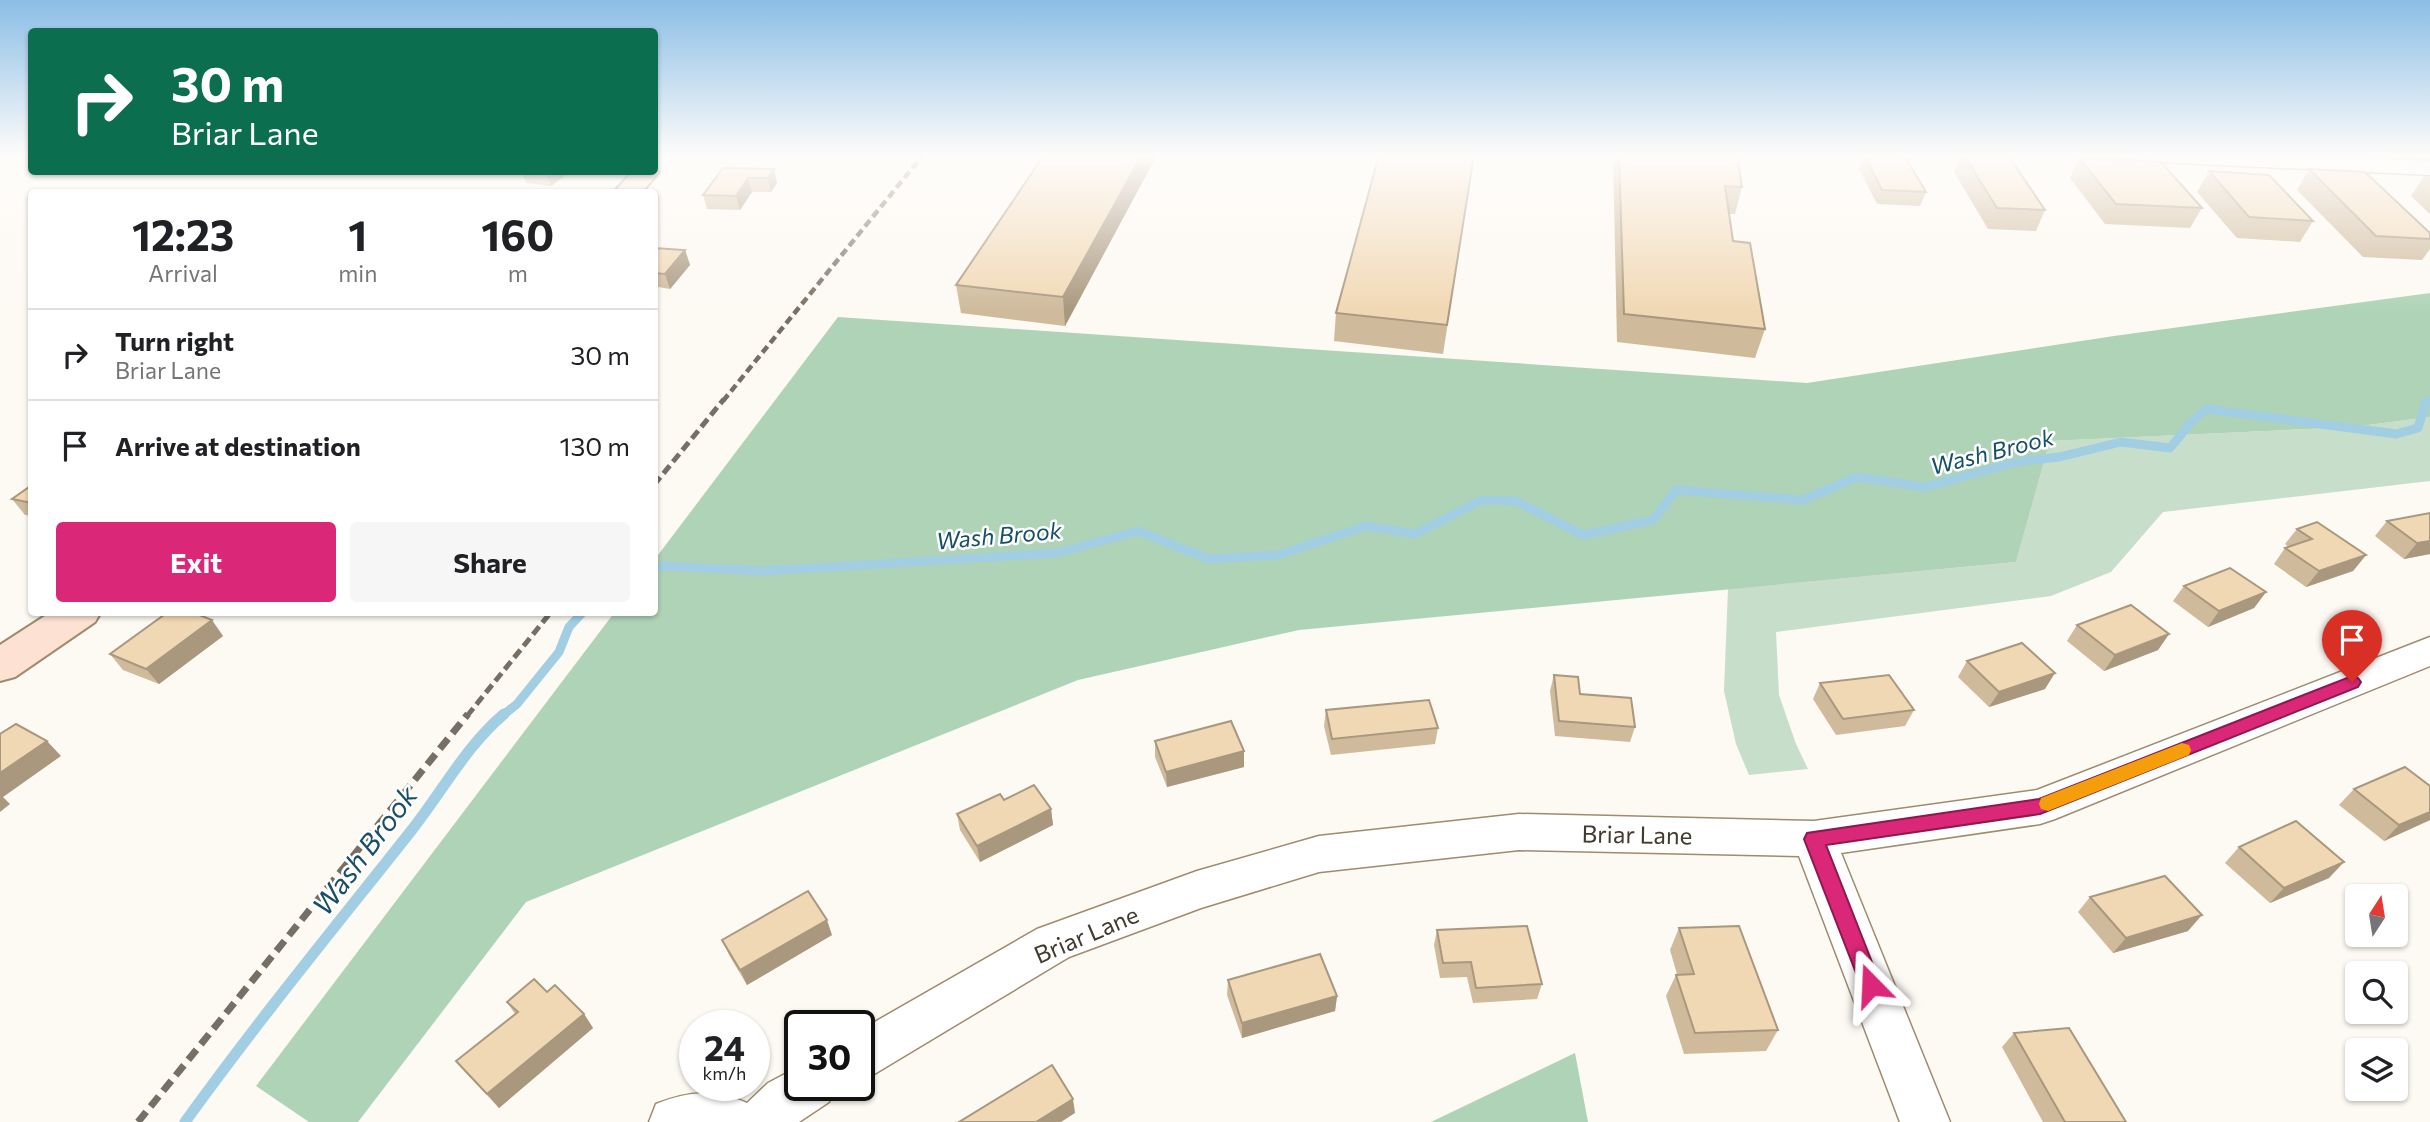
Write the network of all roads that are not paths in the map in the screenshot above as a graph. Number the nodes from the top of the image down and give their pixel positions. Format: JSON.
{"nodes":[{"id":1,"x":75,"y":616,"type":"edge"},
{"id":2,"x":2430,"y":651,"type":"edge"},
{"id":3,"x":0,"y":666,"type":"edge"},
{"id":4,"x":1814,"y":839,"type":"junction"},
{"id":5,"x":875,"y":1048,"type":"edge"},
{"id":6,"x":785,"y":1101,"type":"edge"},
{"id":7,"x":674,"y":1122,"type":"edge"},
{"id":8,"x":732,"y":1122,"type":"edge"},
{"id":9,"x":763,"y":1122,"type":"edge"},
{"id":10,"x":1925,"y":1122,"type":"edge"}],
"edges":[{"from":1,"to":3,"type":"main road"},
{"from":2,"to":4,"type":"street","name":"Briar Lane"},
{"from":4,"to":5,"type":"street","name":"Briar Lane"},
{"from":4,"to":10,"type":"street"},
{"from":6,"to":9,"type":"street"},
{"from":7,"to":8,"type":"street"}]}
